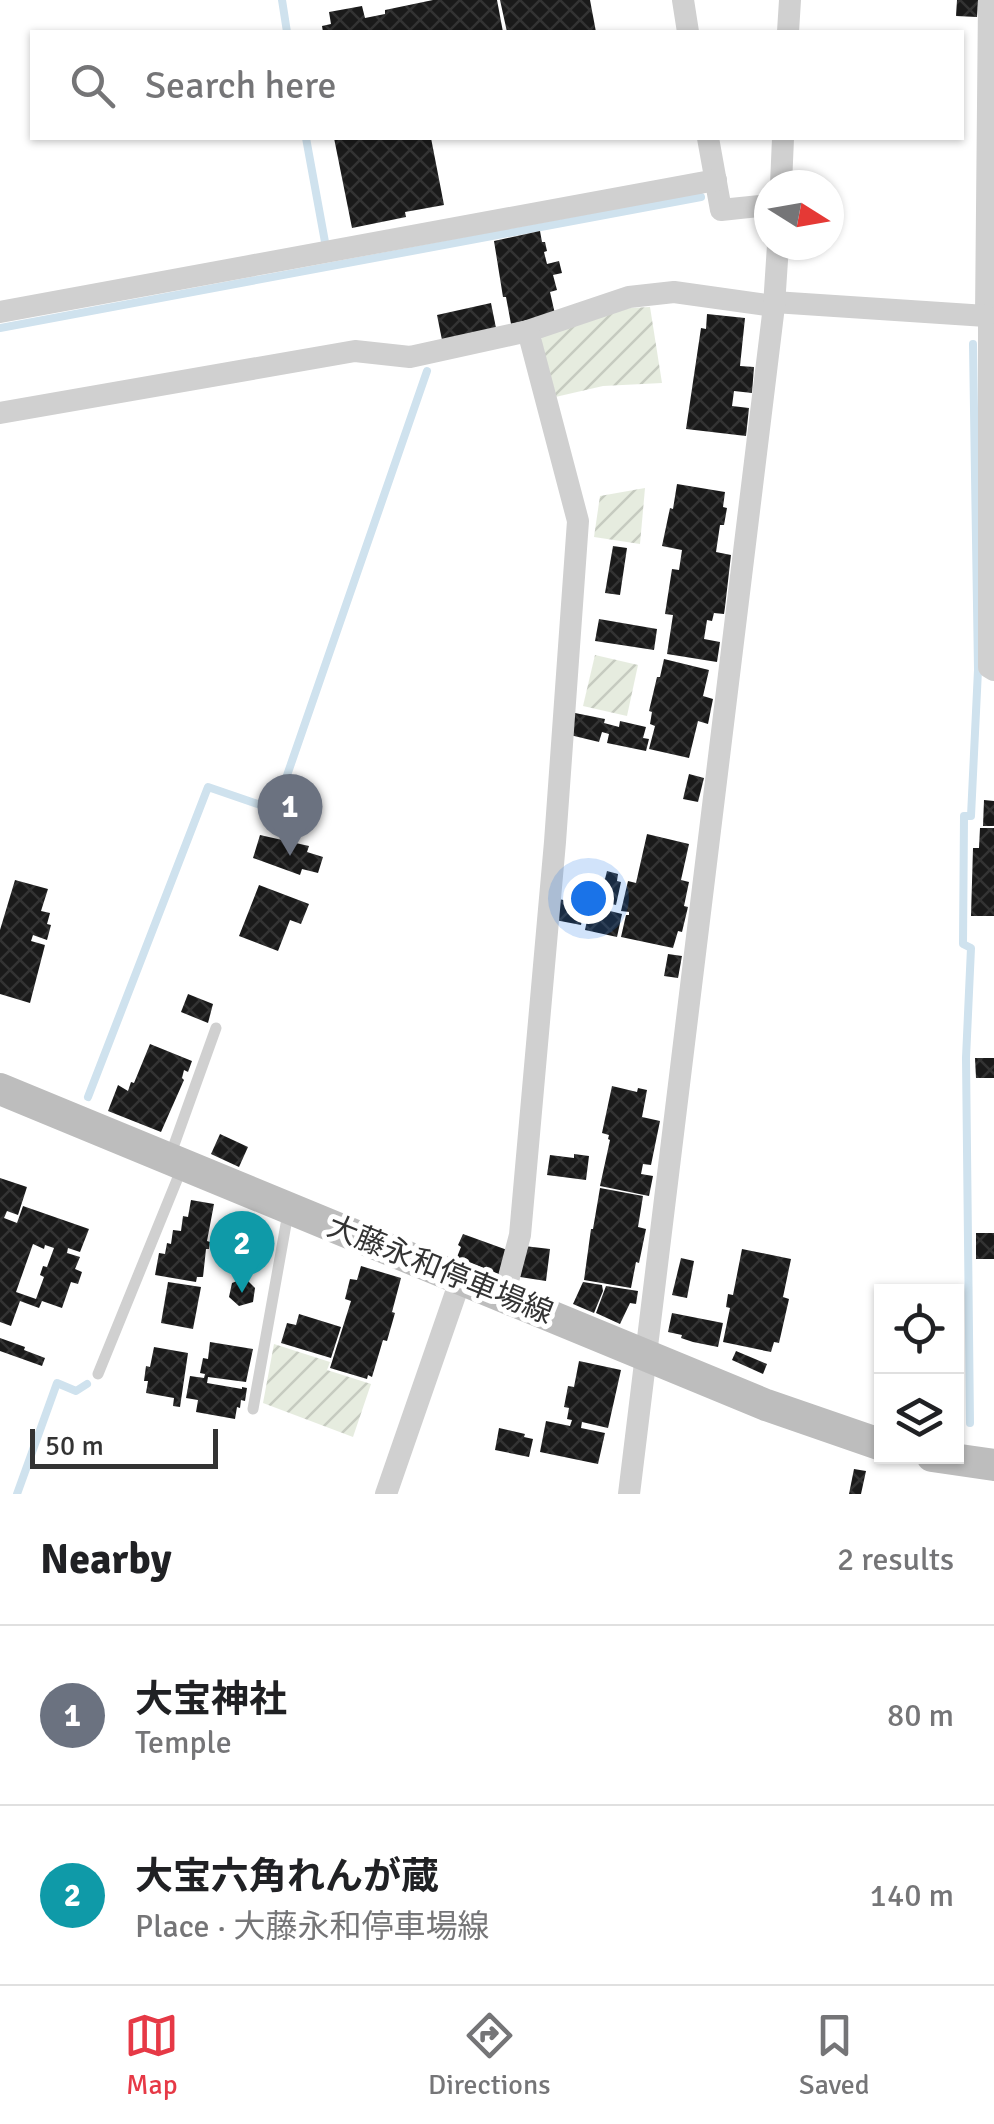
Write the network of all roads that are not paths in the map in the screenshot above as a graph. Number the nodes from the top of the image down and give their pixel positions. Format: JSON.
{"nodes":[{"id":1,"x":682,"y":0,"type":"edge"},
{"id":2,"x":790,"y":0,"type":"edge"},
{"id":3,"x":989,"y":0,"type":"edge"},
{"id":4,"x":688,"y":30,"type":"edge"},
{"id":5,"x":788,"y":30,"type":"edge"},
{"id":6,"x":708,"y":140,"type":"edge"},
{"id":7,"x":784,"y":140,"type":"edge"},
{"id":8,"x":782,"y":170,"type":"edge"},
{"id":9,"x":716,"y":180,"type":"junction"},
{"id":10,"x":754,"y":207,"type":"edge"},
{"id":11,"x":777,"y":260,"type":"edge"},
{"id":12,"x":774,"y":304,"type":"junction"},
{"id":13,"x":0,"y":312,"type":"edge"},
{"id":14,"x":986,"y":316,"type":"junction"},
{"id":15,"x":528,"y":331,"type":"junction"},
{"id":16,"x":0,"y":413,"type":"edge"},
{"id":17,"x":994,"y":670,"type":"edge"},
{"id":18,"x":216,"y":1028,"type":"dead end"},
{"id":19,"x":0,"y":1088,"type":"edge"},
{"id":20,"x":176,"y":1162,"type":"junction"},
{"id":21,"x":289,"y":1209,"type":"junction"},
{"id":22,"x":461,"y":1278,"type":"junction"},
{"id":23,"x":504,"y":1296,"type":"junction"},
{"id":24,"x":646,"y":1354,"type":"junction"},
{"id":25,"x":98,"y":1374,"type":"dead end"},
{"id":26,"x":254,"y":1409,"type":"dead end"},
{"id":27,"x":874,"y":1442,"type":"edge"},
{"id":28,"x":964,"y":1461,"type":"edge"},
{"id":29,"x":994,"y":1466,"type":"edge"},
{"id":30,"x":386,"y":1494,"type":"edge"},
{"id":31,"x":629,"y":1494,"type":"edge"}],
"edges":[{"from":1,"to":4,"type":"street"},
{"from":2,"to":5,"type":"street"},
{"from":3,"to":14,"type":"street"},
{"from":6,"to":9,"type":"street"},
{"from":7,"to":8,"type":"street"},
{"from":9,"to":10,"type":"street"},
{"from":9,"to":13,"type":"street"},
{"from":11,"to":12,"type":"street"},
{"from":12,"to":14,"type":"street"},
{"from":12,"to":15,"type":"street"},
{"from":12,"to":24,"type":"street"},
{"from":14,"to":17,"type":"street"},
{"from":15,"to":16,"type":"street"},
{"from":15,"to":23,"type":"street"},
{"from":18,"to":20,"type":"lane"},
{"from":19,"to":20,"type":"main road","name":"大藤永和停車場線"},
{"from":20,"to":21,"type":"main road","name":"大藤永和停車場線"},
{"from":20,"to":25,"type":"lane"},
{"from":21,"to":22,"type":"main road","name":"大藤永和停車場線"},
{"from":21,"to":26,"type":"lane"},
{"from":22,"to":23,"type":"main road","name":"大藤永和停車場線"},
{"from":22,"to":30,"type":"street"},
{"from":23,"to":24,"type":"main road","name":"大藤永和停車場線"},
{"from":24,"to":27,"type":"main road","name":"大藤永和停車場線"},
{"from":24,"to":31,"type":"street"},
{"from":28,"to":29,"type":"main road"}]}
